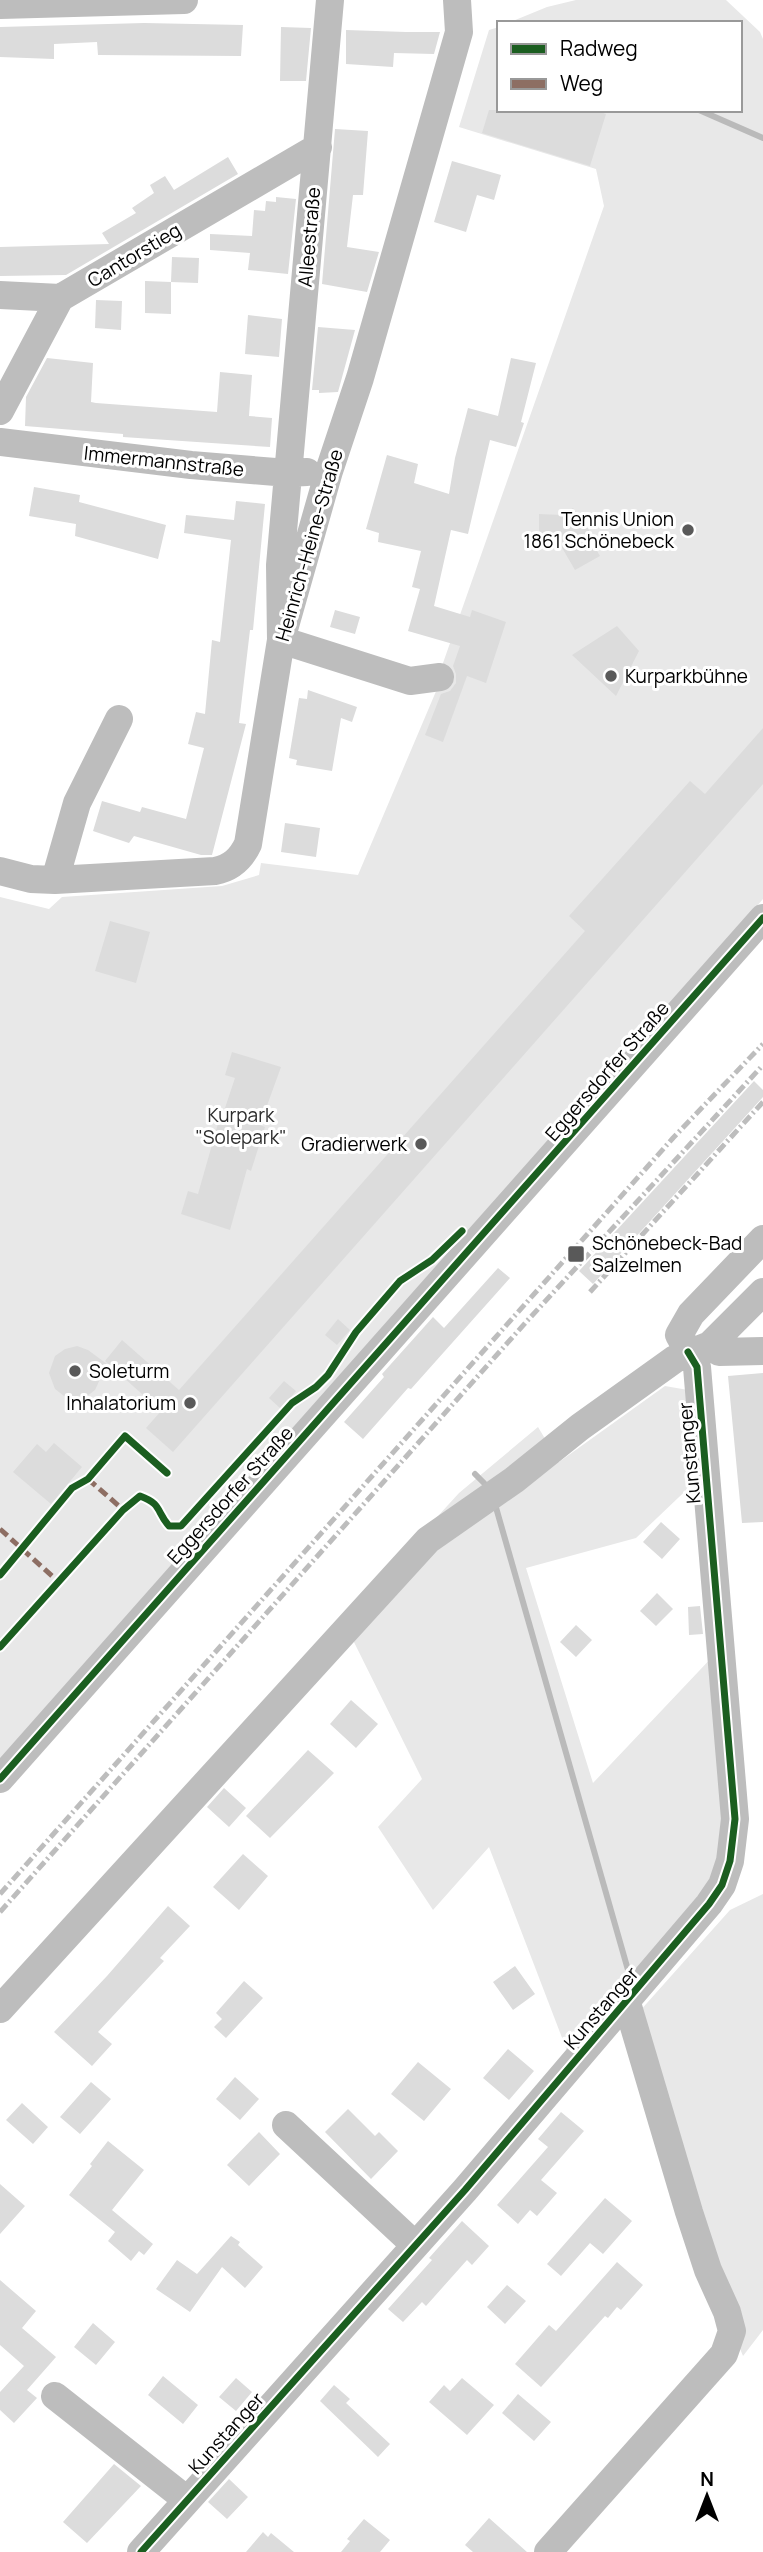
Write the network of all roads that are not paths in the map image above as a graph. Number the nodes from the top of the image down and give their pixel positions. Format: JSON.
{"nodes":[{"id":1,"x":184,"y":0,"type":"edge"},
{"id":2,"x":330,"y":0,"type":"edge"},
{"id":3,"x":457,"y":0,"type":"edge"},
{"id":4,"x":0,"y":5,"type":"edge"},
{"id":5,"x":318,"y":147,"type":"junction"},
{"id":6,"x":0,"y":295,"type":"edge"},
{"id":7,"x":60,"y":298,"type":"junction"},
{"id":8,"x":0,"y":411,"type":"edge"},
{"id":9,"x":0,"y":442,"type":"edge"},
{"id":10,"x":329,"y":471,"type":"junction"},
{"id":11,"x":288,"y":473,"type":"junction"},
{"id":12,"x":281,"y":640,"type":"junction"},
{"id":13,"x":440,"y":677,"type":"dead end"},
{"id":14,"x":119,"y":719,"type":"dead end"},
{"id":15,"x":0,"y":871,"type":"edge"},
{"id":16,"x":55,"y":880,"type":"junction"},
{"id":17,"x":763,"y":918,"type":"edge"},
{"id":18,"x":763,"y":1239,"type":"edge"},
{"id":19,"x":763,"y":1292,"type":"edge"},
{"id":20,"x":699,"y":1348,"type":"junction"},
{"id":21,"x":763,"y":1351,"type":"edge"},
{"id":22,"x":0,"y":1779,"type":"edge"},
{"id":23,"x":627,"y":2003,"type":"junction"},
{"id":24,"x":0,"y":2009,"type":"edge"},
{"id":25,"x":286,"y":2125,"type":"dead end"},
{"id":26,"x":415,"y":2245,"type":"junction"},
{"id":27,"x":55,"y":2396,"type":"dead end"},
{"id":28,"x":187,"y":2500,"type":"junction"},
{"id":29,"x":141,"y":2552,"type":"edge"},
{"id":30,"x":548,"y":2552,"type":"edge"}],
"edges":[{"from":1,"to":4,"type":"street"},
{"from":2,"to":5,"type":"street","name":"Alleestraße"},
{"from":3,"to":10,"type":"street","name":"Heinrich-Heine-Straße"},
{"from":5,"to":7,"type":"street","name":"Cantorstieg"},
{"from":5,"to":11,"type":"street","name":"Alleestraße"},
{"from":6,"to":7,"type":"street"},
{"from":7,"to":8,"type":"street"},
{"from":9,"to":11,"type":"street","name":"Immermannstraße"},
{"from":10,"to":11,"type":"street","name":"Immermannstraße"},
{"from":10,"to":12,"type":"street","name":"Heinrich-Heine-Straße"},
{"from":11,"to":12,"type":"street","name":"Alleestraße"},
{"from":12,"to":13,"type":"street"},
{"from":12,"to":16,"type":"street","name":"Heinrich-Heine-Straße"},
{"from":14,"to":16,"type":"street"},
{"from":15,"to":16,"type":"street","name":"Heinrich-Heine-Straße"},
{"from":17,"to":22,"type":"street","name":"Eggersdorfer Straße"},
{"from":18,"to":20,"type":"street","name":"Kunstanger"},
{"from":19,"to":20,"type":"street"},
{"from":20,"to":21,"type":"street"},
{"from":20,"to":23,"type":"street","name":"Kunstanger"},
{"from":20,"to":24,"type":"street"},
{"from":23,"to":26,"type":"street","name":"Kunstanger"},
{"from":23,"to":30,"type":"street","name":"Kunstanger"},
{"from":25,"to":26,"type":"street"},
{"from":26,"to":28,"type":"street","name":"Kunstanger"},
{"from":27,"to":28,"type":"street"},
{"from":28,"to":29,"type":"street","name":"Kunstanger"}]}
